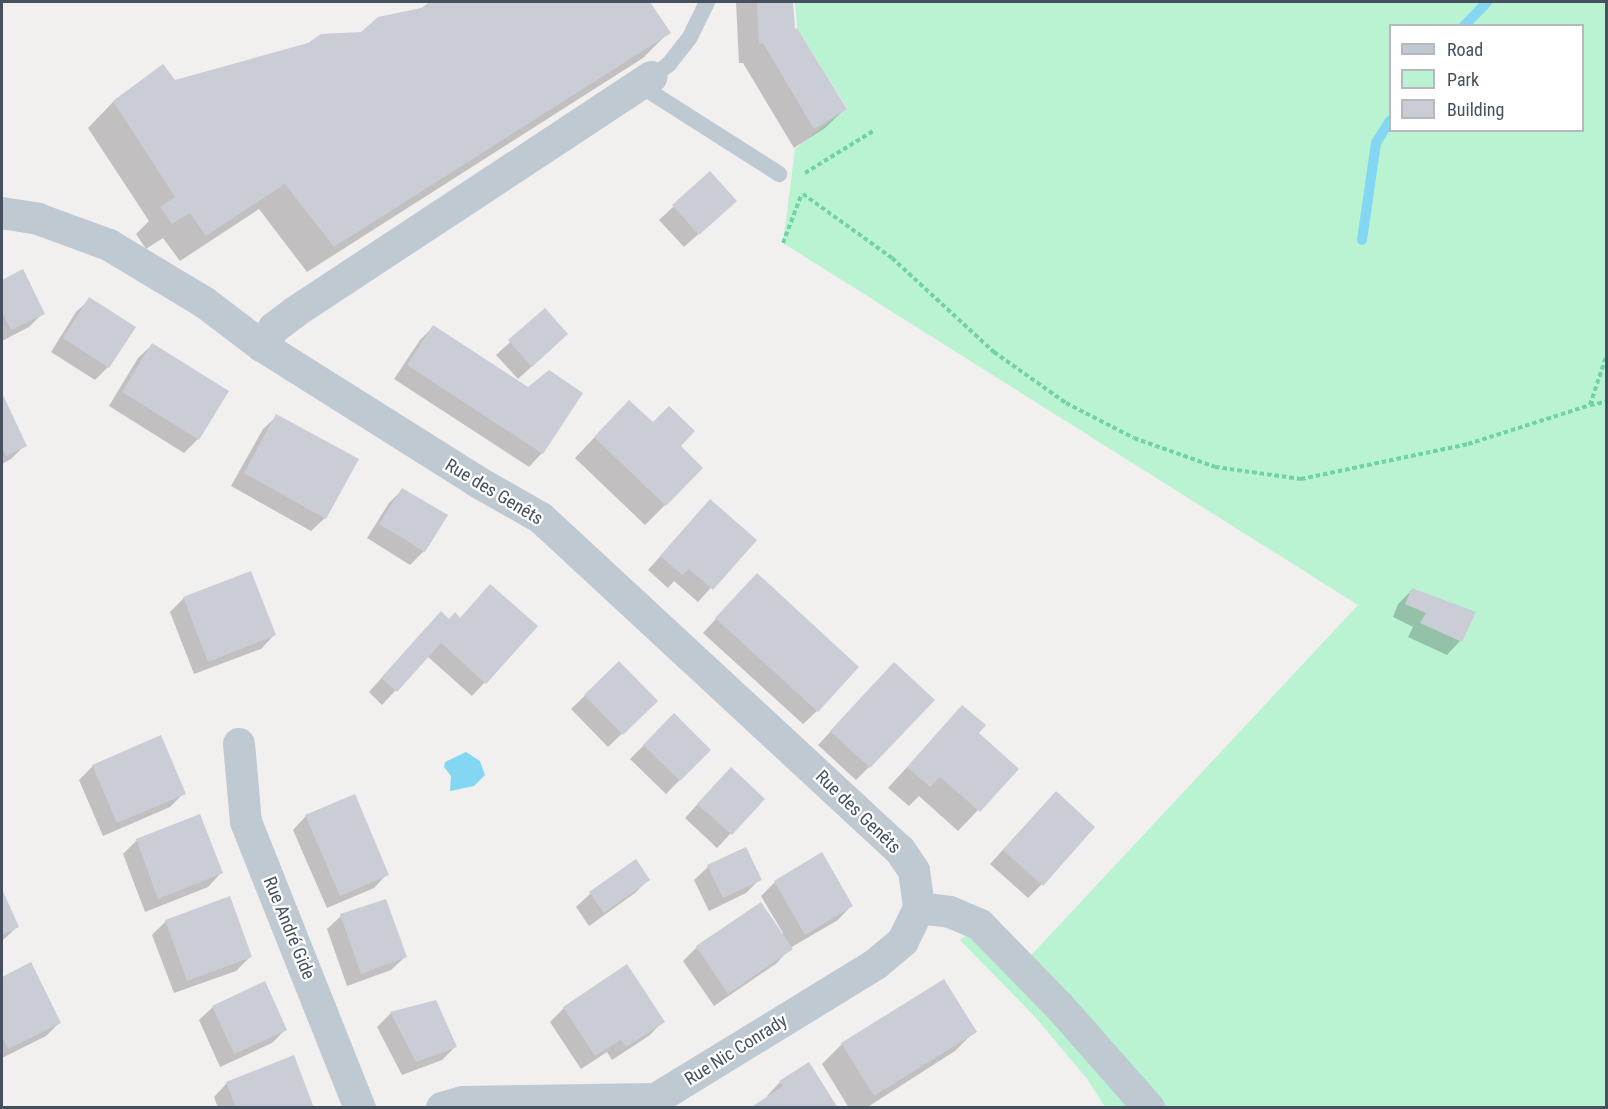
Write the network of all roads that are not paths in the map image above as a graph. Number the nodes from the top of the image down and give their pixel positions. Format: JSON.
{"nodes":[{"id":1,"x":707,"y":2,"type":"edge"},
{"id":2,"x":647,"y":81,"type":"junction"},
{"id":3,"x":784,"y":178,"type":"road end"},
{"id":4,"x":2,"y":213,"type":"edge"},
{"id":5,"x":262,"y":346,"type":"junction"},
{"id":6,"x":239,"y":744,"type":"dead end"},
{"id":7,"x":919,"y":908,"type":"junction"},
{"id":8,"x":360,"y":1107,"type":"edge"},
{"id":9,"x":442,"y":1107,"type":"edge"},
{"id":10,"x":1149,"y":1107,"type":"edge"}],
"edges":[{"from":1,"to":2,"type":"lane"},
{"from":2,"to":3,"type":"lane"},
{"from":2,"to":5,"type":"street"},
{"from":4,"to":5,"type":"street","name":"Rue des Genêts"},
{"from":5,"to":7,"type":"street","name":"Rue des Genêts"},
{"from":6,"to":8,"type":"street","name":"Rue André Gide"},
{"from":7,"to":9,"type":"street","name":"Rue Nic Conrady"},
{"from":7,"to":10,"type":"street"}]}
